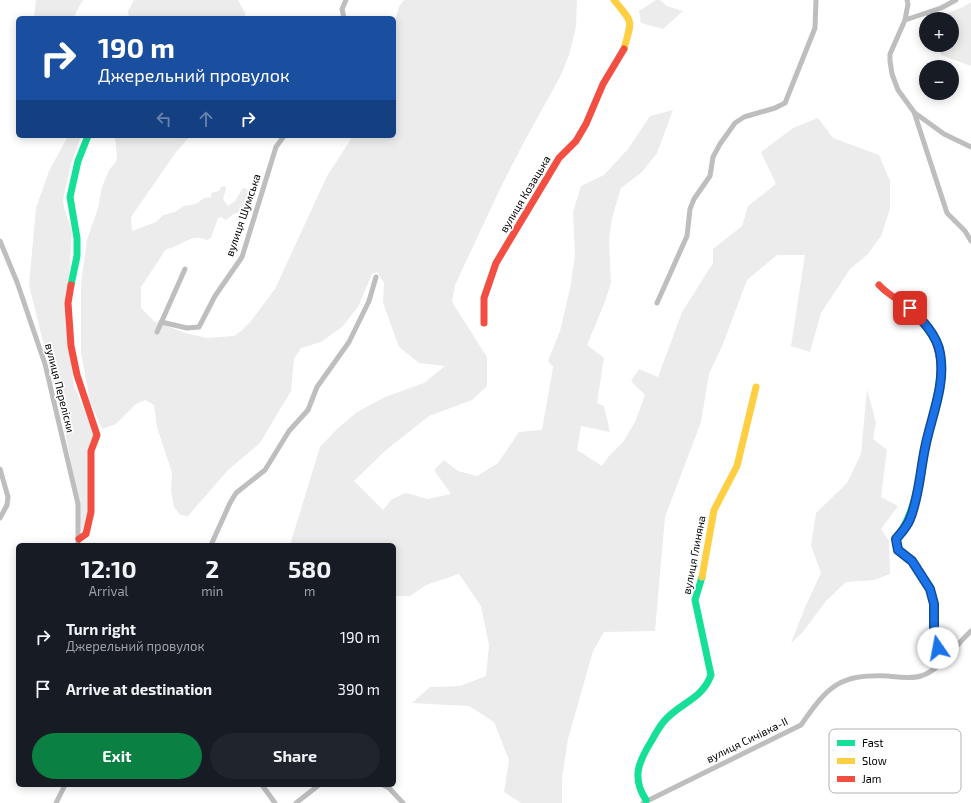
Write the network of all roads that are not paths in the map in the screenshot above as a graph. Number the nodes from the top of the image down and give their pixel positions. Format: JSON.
{"nodes":[{"id":1,"x":346,"y":0,"type":"edge"},
{"id":2,"x":614,"y":0,"type":"edge"},
{"id":3,"x":816,"y":0,"type":"edge"},
{"id":4,"x":907,"y":0,"type":"edge"},
{"id":5,"x":956,"y":0,"type":"edge"},
{"id":6,"x":344,"y":16,"type":"edge"},
{"id":7,"x":905,"y":20,"type":"junction"},
{"id":8,"x":914,"y":112,"type":"junction"},
{"id":9,"x":87,"y":138,"type":"edge"},
{"id":10,"x":283,"y":138,"type":"edge"},
{"id":11,"x":971,"y":147,"type":"edge"},
{"id":12,"x":971,"y":241,"type":"edge"},
{"id":13,"x":0,"y":242,"type":"edge"},
{"id":14,"x":185,"y":269,"type":"dead end"},
{"id":15,"x":376,"y":277,"type":"dead end"},
{"id":16,"x":879,"y":285,"type":"dead end"},
{"id":17,"x":656,"y":303,"type":"dead end"},
{"id":18,"x":161,"y":322,"type":"junction"},
{"id":19,"x":484,"y":323,"type":"dead end"},
{"id":20,"x":157,"y":332,"type":"dead end"},
{"id":21,"x":756,"y":387,"type":"dead end"},
{"id":22,"x":0,"y":469,"type":"edge"},
{"id":23,"x":0,"y":518,"type":"edge"},
{"id":24,"x":78,"y":542,"type":"edge"},
{"id":25,"x":212,"y":543,"type":"edge"},
{"id":26,"x":971,"y":631,"type":"edge"},
{"id":27,"x":942,"y":663,"type":"junction"},
{"id":28,"x":63,"y":787,"type":"edge"},
{"id":29,"x":263,"y":787,"type":"edge"},
{"id":30,"x":316,"y":787,"type":"edge"},
{"id":31,"x":387,"y":787,"type":"edge"},
{"id":32,"x":644,"y":802,"type":"edge"},
{"id":33,"x":56,"y":803,"type":"edge"},
{"id":34,"x":275,"y":803,"type":"edge"},
{"id":35,"x":296,"y":803,"type":"edge"},
{"id":36,"x":403,"y":803,"type":"edge"}],
"edges":[{"from":1,"to":6,"type":"street"},
{"from":2,"to":19,"type":"street","name":"вулиця Козацька"},
{"from":3,"to":17,"type":"street"},
{"from":4,"to":7,"type":"street"},
{"from":5,"to":7,"type":"street"},
{"from":7,"to":8,"type":"street"},
{"from":8,"to":11,"type":"street"},
{"from":8,"to":12,"type":"street"},
{"from":9,"to":24,"type":"street"},
{"from":10,"to":18,"type":"street","name":"вулиця Шумська"},
{"from":13,"to":24,"type":"street","name":"вулиця Переліски"},
{"from":14,"to":18,"type":"street"},
{"from":15,"to":25,"type":"street"},
{"from":16,"to":27,"type":"street"},
{"from":18,"to":20,"type":"street"},
{"from":21,"to":32,"type":"street","name":"вулиця Глиняна"},
{"from":22,"to":23,"type":"street"},
{"from":26,"to":27,"type":"street","name":"вулиця Сичівка-II"},
{"from":27,"to":32,"type":"street","name":"вулиця Сичівка-II"},
{"from":28,"to":33,"type":"street"},
{"from":29,"to":34,"type":"street"},
{"from":30,"to":35,"type":"street"},
{"from":31,"to":36,"type":"street"}]}
